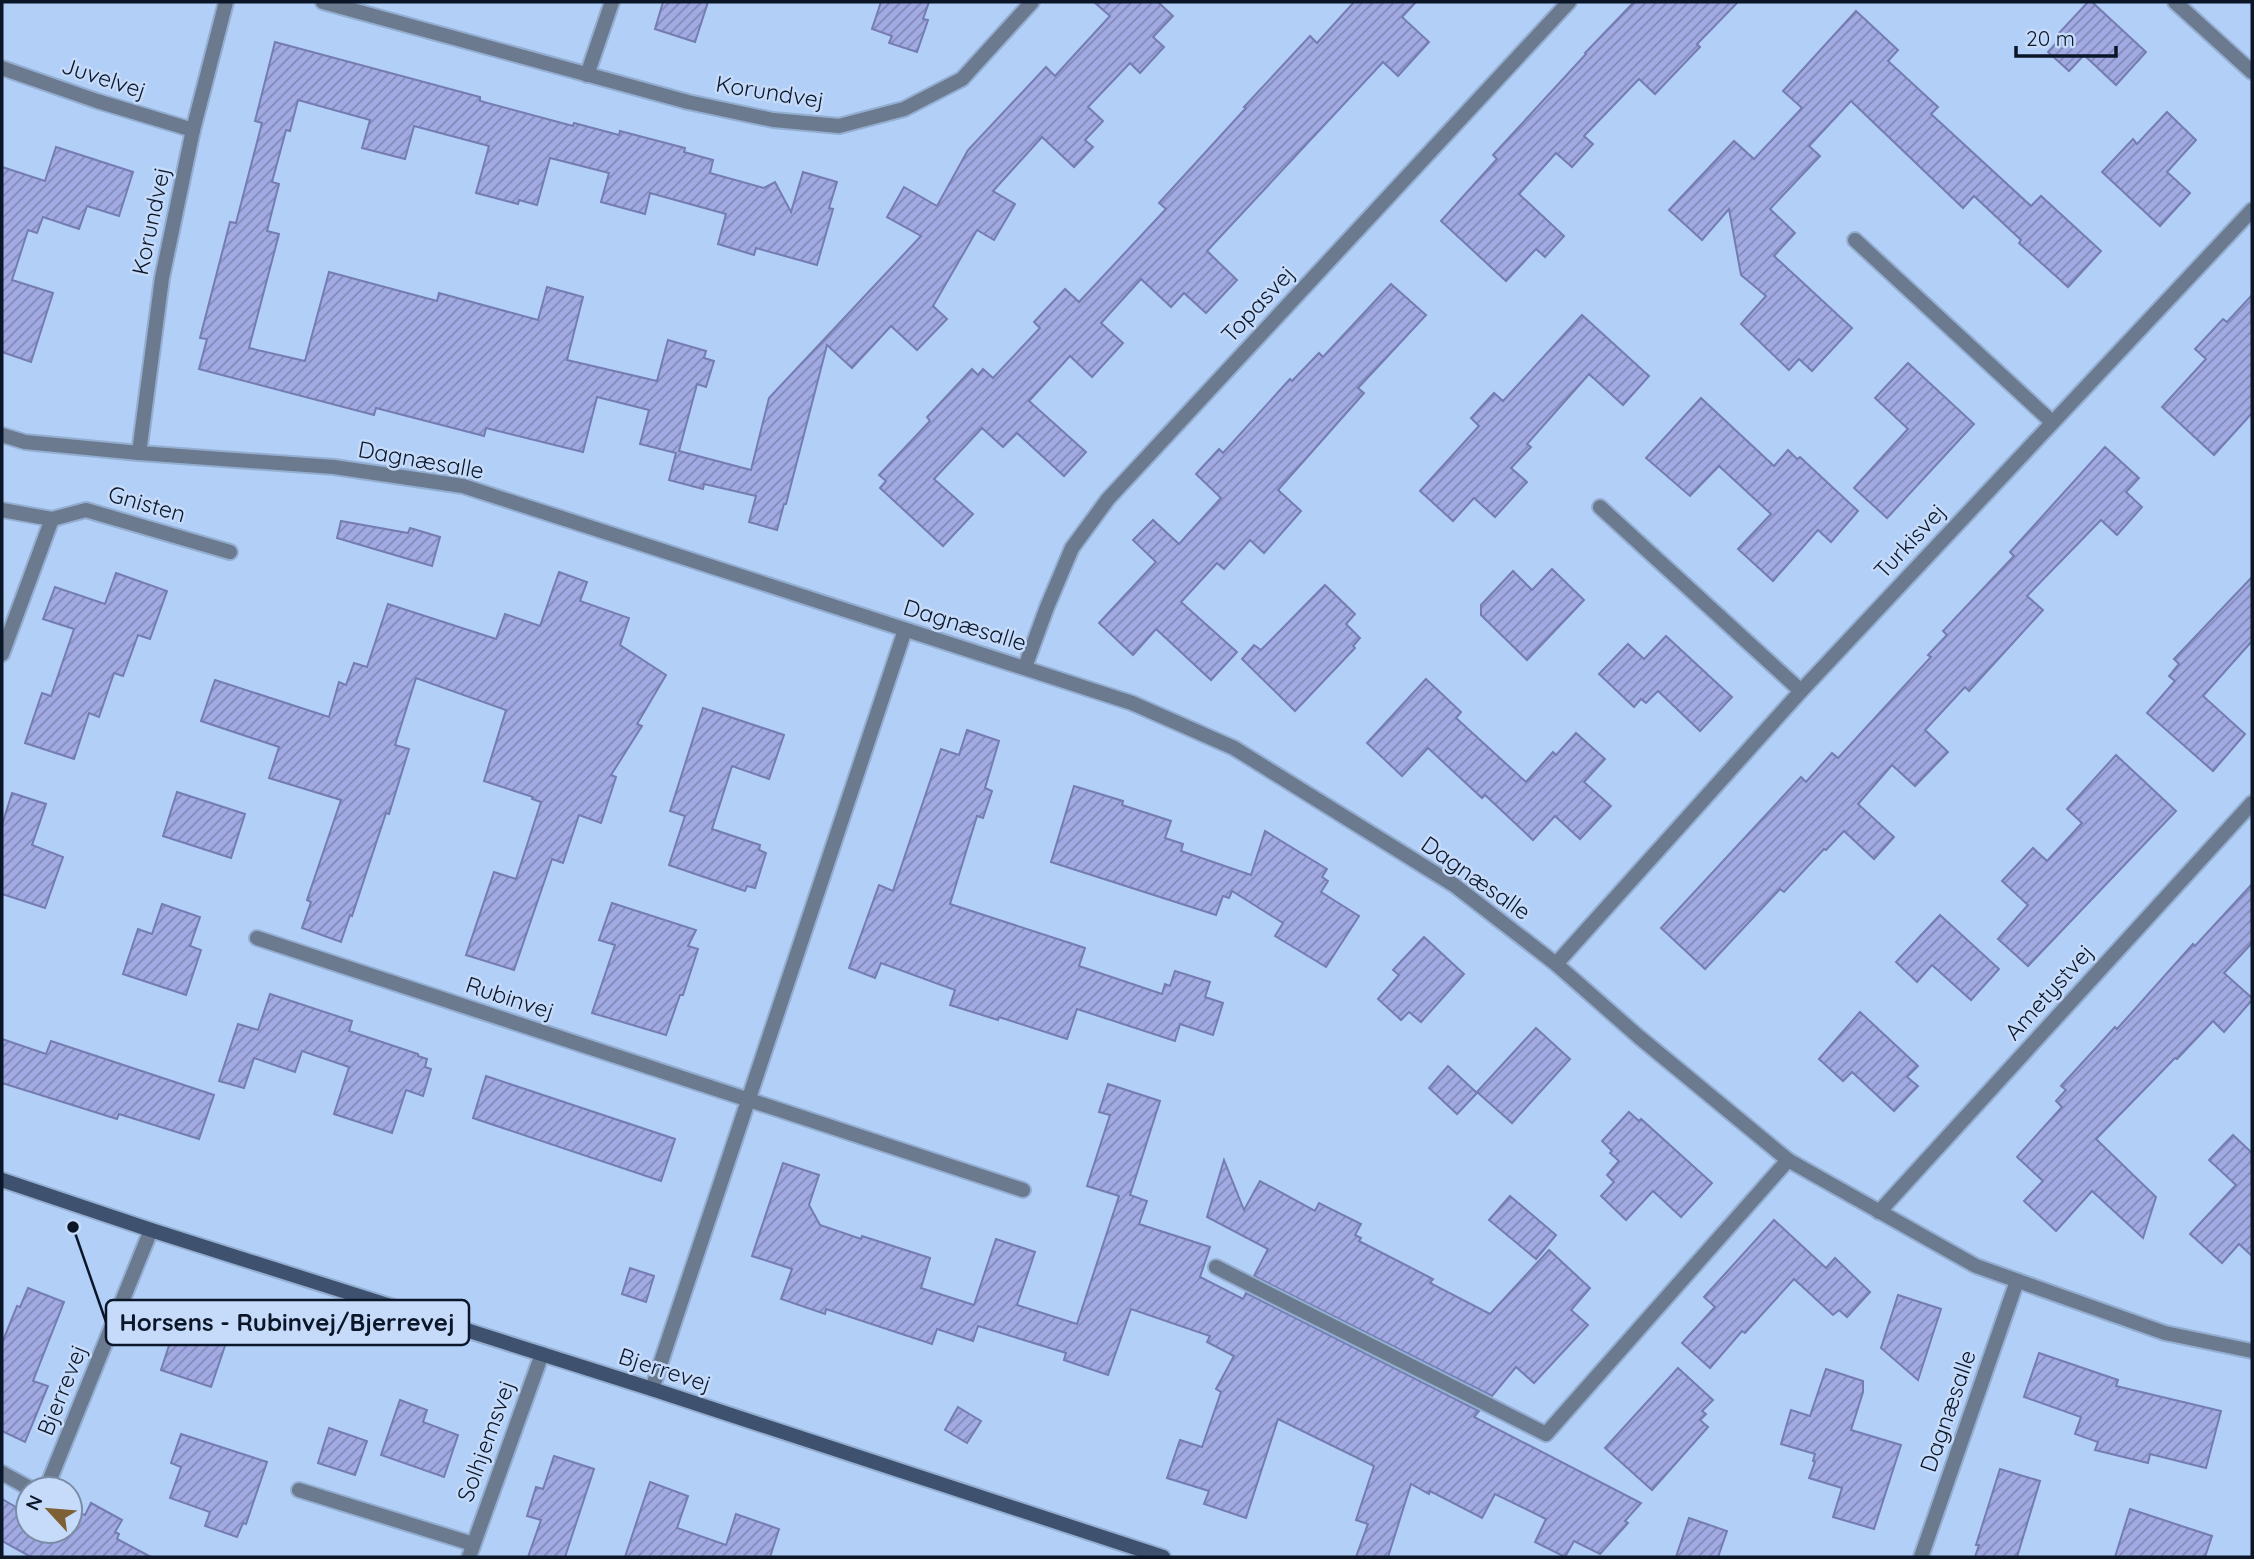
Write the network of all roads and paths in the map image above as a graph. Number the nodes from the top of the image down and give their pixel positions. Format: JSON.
{"nodes":[{"id":1,"x":226,"y":2,"type":"edge"},
{"id":2,"x":323,"y":2,"type":"edge"},
{"id":3,"x":612,"y":2,"type":"edge"},
{"id":4,"x":1032,"y":2,"type":"edge"},
{"id":5,"x":1569,"y":2,"type":"edge"},
{"id":6,"x":2175,"y":2,"type":"edge"},
{"id":7,"x":2,"y":68,"type":"edge"},
{"id":8,"x":2252,"y":72,"type":"edge"},
{"id":9,"x":587,"y":75,"type":"junction"},
{"id":10,"x":193,"y":130,"type":"junction"},
{"id":11,"x":2252,"y":211,"type":"edge"},
{"id":12,"x":1855,"y":240,"type":"dead end"},
{"id":13,"x":2052,"y":422,"type":"junction"},
{"id":14,"x":2,"y":435,"type":"edge"},
{"id":15,"x":139,"y":453,"type":"junction"},
{"id":16,"x":1600,"y":507,"type":"dead end"},
{"id":17,"x":2,"y":510,"type":"edge"},
{"id":18,"x":52,"y":519,"type":"junction"},
{"id":19,"x":230,"y":552,"type":"dead end"},
{"id":20,"x":905,"y":630,"type":"junction"},
{"id":21,"x":2,"y":654,"type":"edge"},
{"id":22,"x":1025,"y":667,"type":"junction"},
{"id":23,"x":1801,"y":691,"type":"junction"},
{"id":24,"x":2252,"y":803,"type":"edge"},
{"id":25,"x":257,"y":938,"type":"dead end"},
{"id":26,"x":1556,"y":964,"type":"junction"},
{"id":27,"x":750,"y":1100,"type":"junction"},
{"id":28,"x":1788,"y":1160,"type":"junction"},
{"id":29,"x":2,"y":1180,"type":"edge"},
{"id":30,"x":1023,"y":1190,"type":"dead end"},
{"id":31,"x":1880,"y":1212,"type":"junction"},
{"id":32,"x":151,"y":1230,"type":"junction"},
{"id":33,"x":1216,"y":1267,"type":"dead end"},
{"id":34,"x":2017,"y":1281,"type":"junction"},
{"id":35,"x":2252,"y":1351,"type":"edge"},
{"id":36,"x":542,"y":1354,"type":"junction"},
{"id":37,"x":652,"y":1389,"type":"junction"},
{"id":38,"x":52,"y":1475,"type":"edge"},
{"id":39,"x":299,"y":1490,"type":"dead end"},
{"id":40,"x":471,"y":1551,"type":"edge"},
{"id":41,"x":1163,"y":1557,"type":"edge"},
{"id":42,"x":1921,"y":1557,"type":"edge"}],
"edges":[{"from":1,"to":10,"type":"street","name":"Korundvej"},
{"from":2,"to":9,"type":"street","name":"Korundvej"},
{"from":3,"to":9,"type":"street"},
{"from":4,"to":9,"type":"street","name":"Korundvej"},
{"from":5,"to":22,"type":"street","name":"Topasvej"},
{"from":6,"to":8,"type":"street"},
{"from":7,"to":10,"type":"street","name":"Juvelvej"},
{"from":10,"to":15,"type":"street","name":"Korundvej"},
{"from":11,"to":13,"type":"street","name":"Turkisvej"},
{"from":12,"to":13,"type":"street"},
{"from":13,"to":23,"type":"street","name":"Turkisvej"},
{"from":14,"to":15,"type":"street","name":"Dagnæsalle"},
{"from":15,"to":20,"type":"street","name":"Dagnæsalle"},
{"from":16,"to":23,"type":"street"},
{"from":17,"to":18,"type":"street","name":"Gnisten"},
{"from":18,"to":19,"type":"street","name":"Gnisten"},
{"from":18,"to":21,"type":"street"},
{"from":20,"to":22,"type":"street","name":"Dagnæsalle"},
{"from":20,"to":27,"type":"street"},
{"from":22,"to":26,"type":"street","name":"Dagnæsalle"},
{"from":23,"to":26,"type":"street","name":"Turkisvej"},
{"from":24,"to":31,"type":"street","name":"Ametystvej"},
{"from":25,"to":27,"type":"street","name":"Rubinvej"},
{"from":26,"to":28,"type":"street","name":"Dagnæsalle"},
{"from":27,"to":30,"type":"street","name":"Rubinvej"},
{"from":27,"to":37,"type":"street"},
{"from":28,"to":31,"type":"street","name":"Dagnæsalle"},
{"from":28,"to":33,"type":"street"},
{"from":29,"to":32,"type":"street","name":"Bjerrevej"},
{"from":31,"to":34,"type":"street","name":"Dagnæsalle"},
{"from":32,"to":36,"type":"street","name":"Bjerrevej"},
{"from":32,"to":38,"type":"street","name":"Bjerrevej"},
{"from":34,"to":35,"type":"street","name":"Dagnæsalle"},
{"from":34,"to":42,"type":"street","name":"Dagnæsalle"},
{"from":36,"to":37,"type":"street","name":"Bjerrevej"},
{"from":36,"to":40,"type":"street","name":"Solhjemsvej"},
{"from":37,"to":41,"type":"street","name":"Bjerrevej"},
{"from":39,"to":40,"type":"street","name":"Solhjemsvej"}]}
